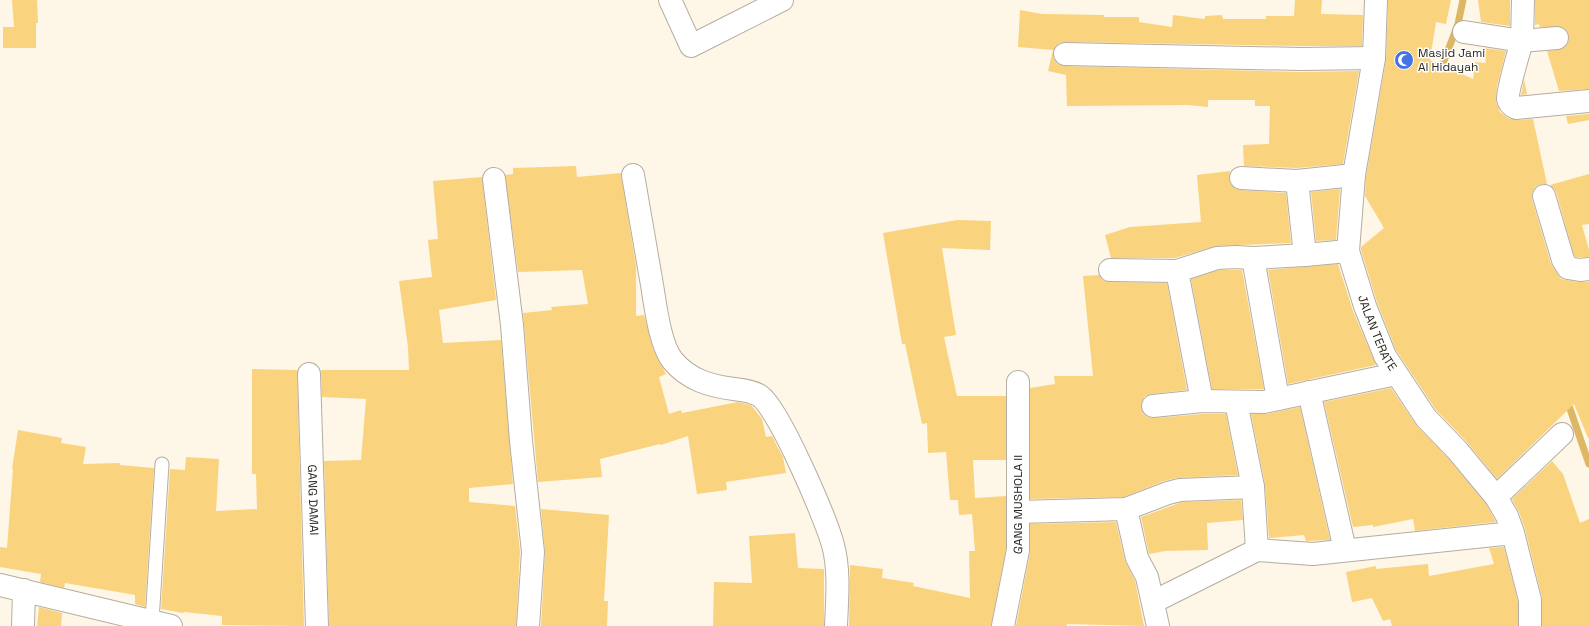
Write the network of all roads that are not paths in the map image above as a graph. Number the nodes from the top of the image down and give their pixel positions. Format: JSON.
{"nodes":[{"id":1,"x":670,"y":0,"type":"edge"},
{"id":2,"x":782,"y":0,"type":"edge"},
{"id":3,"x":1376,"y":0,"type":"edge"},
{"id":4,"x":1523,"y":0,"type":"edge"},
{"id":5,"x":1464,"y":32,"type":"dead end"},
{"id":6,"x":1557,"y":38,"type":"dead end"},
{"id":7,"x":1522,"y":41,"type":"junction"},
{"id":8,"x":1065,"y":54,"type":"dead end"},
{"id":9,"x":1374,"y":58,"type":"junction"},
{"id":10,"x":1589,"y":101,"type":"edge"},
{"id":11,"x":633,"y":175,"type":"dead end"},
{"id":12,"x":1354,"y":175,"type":"junction"},
{"id":13,"x":1241,"y":178,"type":"dead end"},
{"id":14,"x":494,"y":179,"type":"dead end"},
{"id":15,"x":1297,"y":181,"type":"junction"},
{"id":16,"x":1544,"y":196,"type":"dead end"},
{"id":17,"x":1348,"y":251,"type":"junction"},
{"id":18,"x":1305,"y":255,"type":"junction"},
{"id":19,"x":1253,"y":258,"type":"junction"},
{"id":20,"x":1589,"y":269,"type":"edge"},
{"id":21,"x":1110,"y":270,"type":"dead end"},
{"id":22,"x":1177,"y":271,"type":"junction"},
{"id":23,"x":309,"y":374,"type":"dead end"},
{"id":24,"x":1396,"y":374,"type":"junction"},
{"id":25,"x":1018,"y":382,"type":"dead end"},
{"id":26,"x":1310,"y":392,"type":"junction"},
{"id":27,"x":1278,"y":399,"type":"junction"},
{"id":28,"x":1202,"y":401,"type":"junction"},
{"id":29,"x":1236,"y":402,"type":"junction"},
{"id":30,"x":1153,"y":406,"type":"dead end"},
{"id":31,"x":1562,"y":434,"type":"dead end"},
{"id":32,"x":162,"y":464,"type":"dead end"},
{"id":33,"x":1253,"y":487,"type":"junction"},
{"id":34,"x":1496,"y":497,"type":"junction"},
{"id":35,"x":1126,"y":509,"type":"junction"},
{"id":36,"x":1018,"y":512,"type":"junction"},
{"id":37,"x":1513,"y":533,"type":"junction"},
{"id":38,"x":1257,"y":550,"type":"junction"},
{"id":39,"x":1344,"y":550,"type":"junction"},
{"id":40,"x":0,"y":585,"type":"edge"},
{"id":41,"x":24,"y":590,"type":"junction"},
{"id":42,"x":1153,"y":602,"type":"junction"},
{"id":43,"x":147,"y":622,"type":"edge"},
{"id":44,"x":23,"y":626,"type":"edge"},
{"id":45,"x":317,"y":626,"type":"edge"},
{"id":46,"x":528,"y":626,"type":"edge"},
{"id":47,"x":836,"y":626,"type":"edge"},
{"id":48,"x":1003,"y":626,"type":"edge"},
{"id":49,"x":1158,"y":626,"type":"edge"},
{"id":50,"x":1530,"y":626,"type":"edge"}],
"edges":[{"from":1,"to":2,"type":"street"},
{"from":3,"to":9,"type":"street","name":"JALAN TERATE"},
{"from":4,"to":7,"type":"street"},
{"from":5,"to":7,"type":"street"},
{"from":6,"to":7,"type":"street"},
{"from":7,"to":10,"type":"street"},
{"from":8,"to":9,"type":"street"},
{"from":9,"to":12,"type":"street","name":"JALAN TERATE"},
{"from":11,"to":47,"type":"street"},
{"from":12,"to":15,"type":"street"},
{"from":12,"to":17,"type":"street","name":"JALAN TERATE"},
{"from":13,"to":15,"type":"street"},
{"from":14,"to":46,"type":"street"},
{"from":15,"to":18,"type":"street"},
{"from":16,"to":20,"type":"street"},
{"from":17,"to":18,"type":"street"},
{"from":17,"to":24,"type":"street","name":"JALAN TERATE"},
{"from":18,"to":19,"type":"street"},
{"from":19,"to":22,"type":"street"},
{"from":19,"to":27,"type":"street"},
{"from":21,"to":22,"type":"street"},
{"from":22,"to":28,"type":"street"},
{"from":23,"to":45,"type":"street","name":"GANG DAMAI"},
{"from":24,"to":26,"type":"street"},
{"from":24,"to":34,"type":"street","name":"JALAN TERATE"},
{"from":25,"to":36,"type":"street","name":"GANG MUSHOLA II"},
{"from":26,"to":27,"type":"street"},
{"from":26,"to":39,"type":"street"},
{"from":27,"to":29,"type":"street"},
{"from":28,"to":29,"type":"street"},
{"from":28,"to":30,"type":"street"},
{"from":29,"to":33,"type":"street"},
{"from":31,"to":34,"type":"street"},
{"from":32,"to":43,"type":"lane"},
{"from":33,"to":35,"type":"street"},
{"from":33,"to":38,"type":"street"},
{"from":34,"to":37,"type":"street","name":"JALAN TERATE"},
{"from":35,"to":36,"type":"street"},
{"from":35,"to":42,"type":"street"},
{"from":36,"to":48,"type":"street","name":"GANG MUSHOLA II"},
{"from":37,"to":39,"type":"street"},
{"from":37,"to":50,"type":"street","name":"JALAN TERATE"},
{"from":38,"to":39,"type":"street"},
{"from":38,"to":42,"type":"street"},
{"from":40,"to":41,"type":"street"},
{"from":41,"to":43,"type":"street"},
{"from":41,"to":44,"type":"street"},
{"from":42,"to":49,"type":"street"}]}
